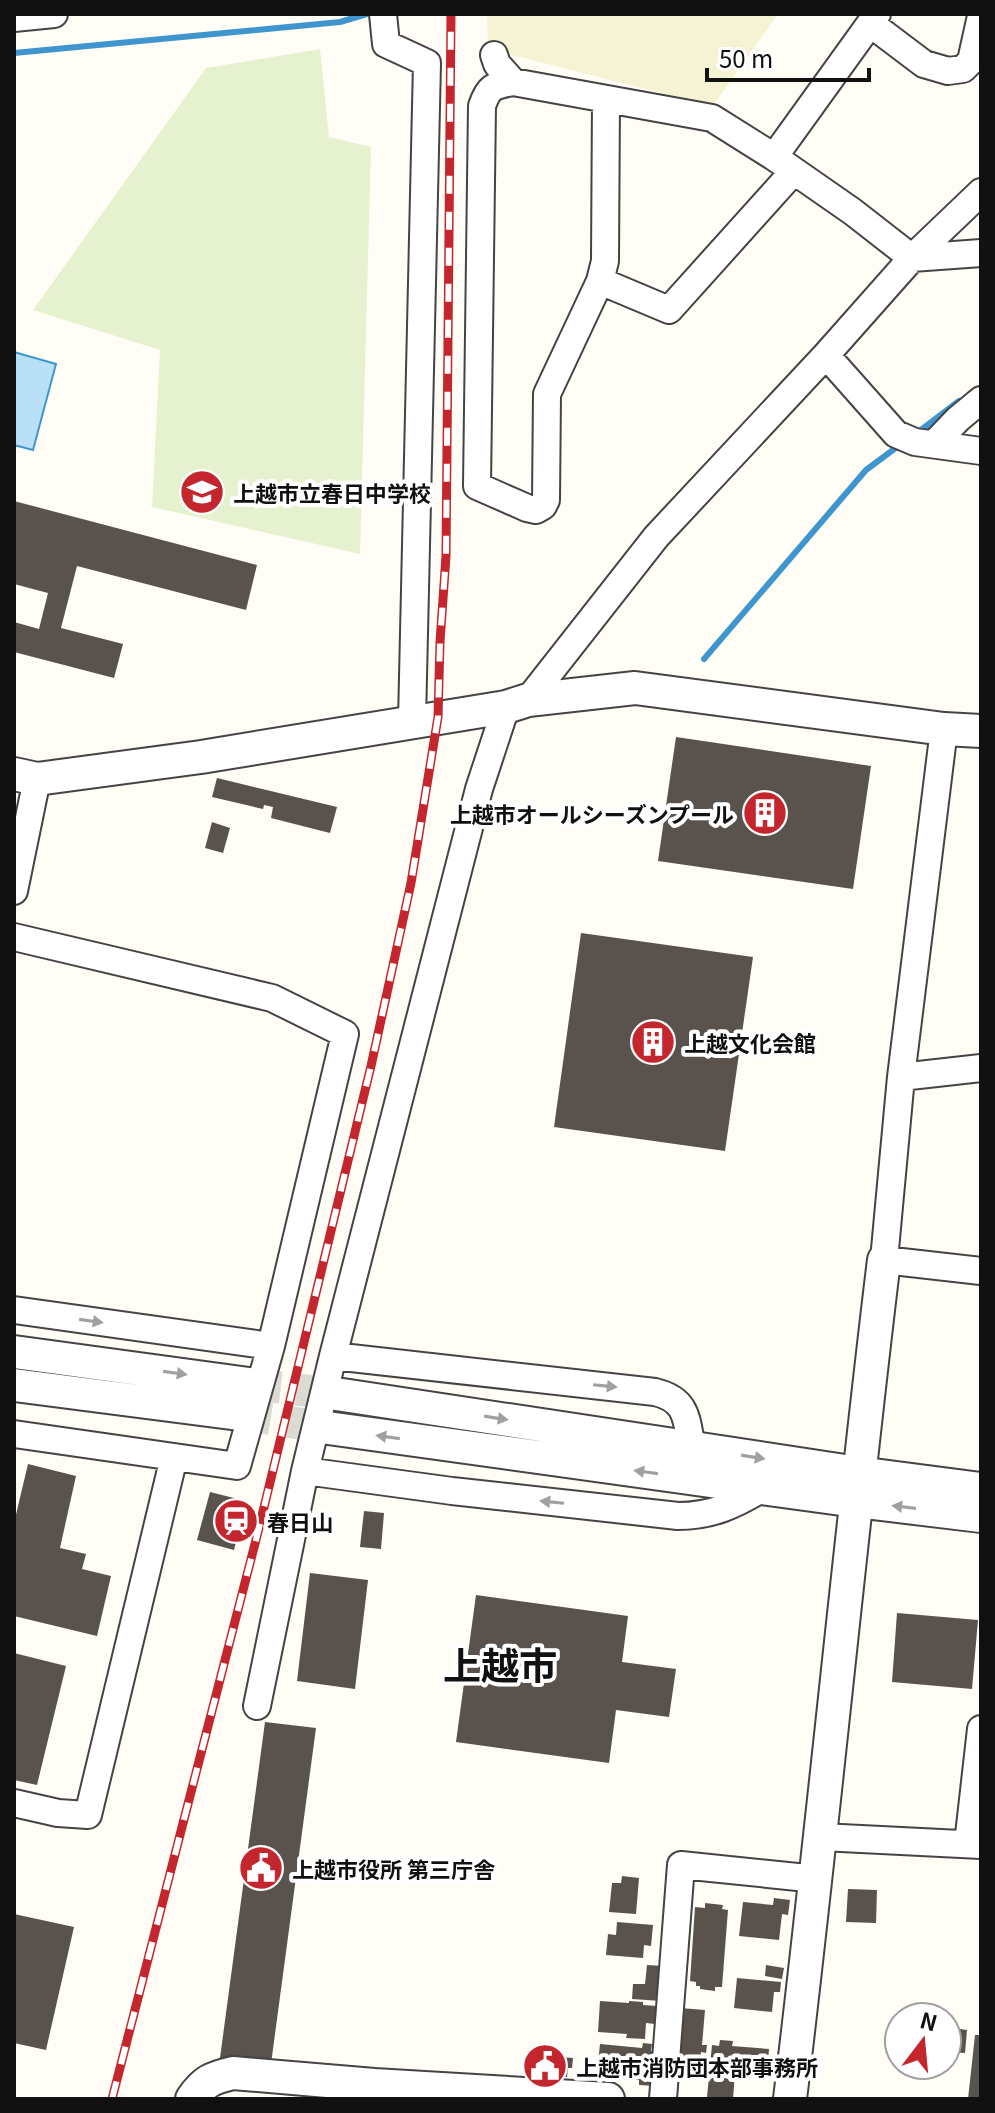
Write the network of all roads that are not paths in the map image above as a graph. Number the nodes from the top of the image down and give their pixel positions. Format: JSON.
{"nodes":[{"id":1,"x":54,"y":14,"type":"edge"},
{"id":2,"x":383,"y":14,"type":"edge"},
{"id":3,"x":981,"y":16,"type":"edge"},
{"id":4,"x":14,"y":18,"type":"edge"},
{"id":5,"x":874,"y":19,"type":"edge"},
{"id":6,"x":494,"y":55,"type":"dead end"},
{"id":7,"x":513,"y":82,"type":"junction"},
{"id":8,"x":606,"y":99,"type":"junction"},
{"id":9,"x":784,"y":164,"type":"junction"},
{"id":10,"x":981,"y":192,"type":"edge"},
{"id":11,"x":981,"y":253,"type":"edge"},
{"id":12,"x":912,"y":258,"type":"junction"},
{"id":13,"x":600,"y":281,"type":"junction"},
{"id":14,"x":826,"y":355,"type":"junction"},
{"id":15,"x":981,"y":400,"type":"edge"},
{"id":16,"x":934,"y":444,"type":"junction"},
{"id":17,"x":981,"y":451,"type":"edge"},
{"id":18,"x":517,"y":704,"type":"junction"},
{"id":19,"x":412,"y":721,"type":"junction"},
{"id":20,"x":944,"y":729,"type":"junction"},
{"id":21,"x":981,"y":731,"type":"edge"},
{"id":22,"x":26,"y":776,"type":"edge"},
{"id":23,"x":14,"y":891,"type":"edge"},
{"id":24,"x":14,"y":937,"type":"edge"},
{"id":25,"x":981,"y":1068,"type":"edge"},
{"id":26,"x":901,"y":1077,"type":"junction"},
{"id":27,"x":884,"y":1260,"type":"junction"},
{"id":28,"x":981,"y":1271,"type":"edge"},
{"id":29,"x":14,"y":1310,"type":"edge"},
{"id":30,"x":271,"y":1346,"type":"junction"},
{"id":31,"x":14,"y":1352,"type":"edge"},
{"id":32,"x":333,"y":1356,"type":"junction"},
{"id":33,"x":249,"y":1384,"type":"tunnel mouth"},
{"id":34,"x":14,"y":1385,"type":"edge"},
{"id":35,"x":336,"y":1394,"type":"tunnel mouth"},
{"id":36,"x":239,"y":1414,"type":"tunnel mouth"},
{"id":37,"x":328,"y":1428,"type":"tunnel mouth"},
{"id":38,"x":14,"y":1434,"type":"edge"},
{"id":39,"x":692,"y":1448,"type":"junction"},
{"id":40,"x":174,"y":1457,"type":"junction"},
{"id":41,"x":305,"y":1471,"type":"junction"},
{"id":42,"x":857,"y":1487,"type":"junction"},
{"id":43,"x":763,"y":1488,"type":"junction"},
{"id":44,"x":981,"y":1489,"type":"edge"},
{"id":45,"x":981,"y":1516,"type":"edge"},
{"id":46,"x":257,"y":1706,"type":"dead end"},
{"id":47,"x":981,"y":1729,"type":"edge"},
{"id":48,"x":14,"y":1803,"type":"edge"},
{"id":49,"x":821,"y":1837,"type":"junction"},
{"id":50,"x":974,"y":1845,"type":"edge"},
{"id":51,"x":817,"y":1879,"type":"junction"},
{"id":52,"x":192,"y":2099,"type":"edge"},
{"id":53,"x":608,"y":2099,"type":"edge"},
{"id":54,"x":663,"y":2099,"type":"edge"},
{"id":55,"x":790,"y":2099,"type":"edge"}],
"edges":[{"from":1,"to":4,"type":"street"},
{"from":2,"to":19,"type":"street"},
{"from":3,"to":5,"type":"street"},
{"from":5,"to":9,"type":"street"},
{"from":6,"to":7,"type":"street"},
{"from":7,"to":8,"type":"street"},
{"from":7,"to":13,"type":"street"},
{"from":8,"to":9,"type":"street"},
{"from":8,"to":13,"type":"street"},
{"from":9,"to":12,"type":"street"},
{"from":9,"to":13,"type":"street"},
{"from":10,"to":12,"type":"street"},
{"from":11,"to":12,"type":"street"},
{"from":12,"to":14,"type":"street"},
{"from":14,"to":16,"type":"street"},
{"from":14,"to":18,"type":"street"},
{"from":15,"to":16,"type":"street"},
{"from":16,"to":17,"type":"street"},
{"from":18,"to":19,"type":"street"},
{"from":18,"to":20,"type":"street"},
{"from":18,"to":32,"type":"street"},
{"from":19,"to":22,"type":"street"},
{"from":20,"to":21,"type":"street"},
{"from":20,"to":26,"type":"street"},
{"from":22,"to":23,"type":"street"},
{"from":24,"to":30,"type":"street"},
{"from":25,"to":26,"type":"street"},
{"from":26,"to":27,"type":"street"},
{"from":27,"to":28,"type":"street"},
{"from":27,"to":42,"type":"street"},
{"from":29,"to":30,"type":"street","one_way":true},
{"from":30,"to":40,"type":"street"},
{"from":31,"to":33,"type":"street","one_way":true},
{"from":32,"to":39,"type":"street","one_way":true},
{"from":32,"to":41,"type":"street"},
{"from":34,"to":36,"type":"street"},
{"from":35,"to":39,"type":"street","one_way":true},
{"from":43,"to":37,"type":"street","one_way":true},
{"from":38,"to":40,"type":"street"},
{"from":39,"to":42,"type":"street","one_way":true},
{"from":40,"to":48,"type":"street"},
{"from":43,"to":41,"type":"street","one_way":true},
{"from":41,"to":46,"type":"street"},
{"from":42,"to":43,"type":"street"},
{"from":42,"to":44,"type":"street"},
{"from":45,"to":42,"type":"street","one_way":true},
{"from":42,"to":49,"type":"street"},
{"from":47,"to":50,"type":"street"},
{"from":49,"to":50,"type":"street"},
{"from":49,"to":51,"type":"street"},
{"from":51,"to":54,"type":"street"},
{"from":51,"to":55,"type":"street"},
{"from":52,"to":53,"type":"street"}]}
